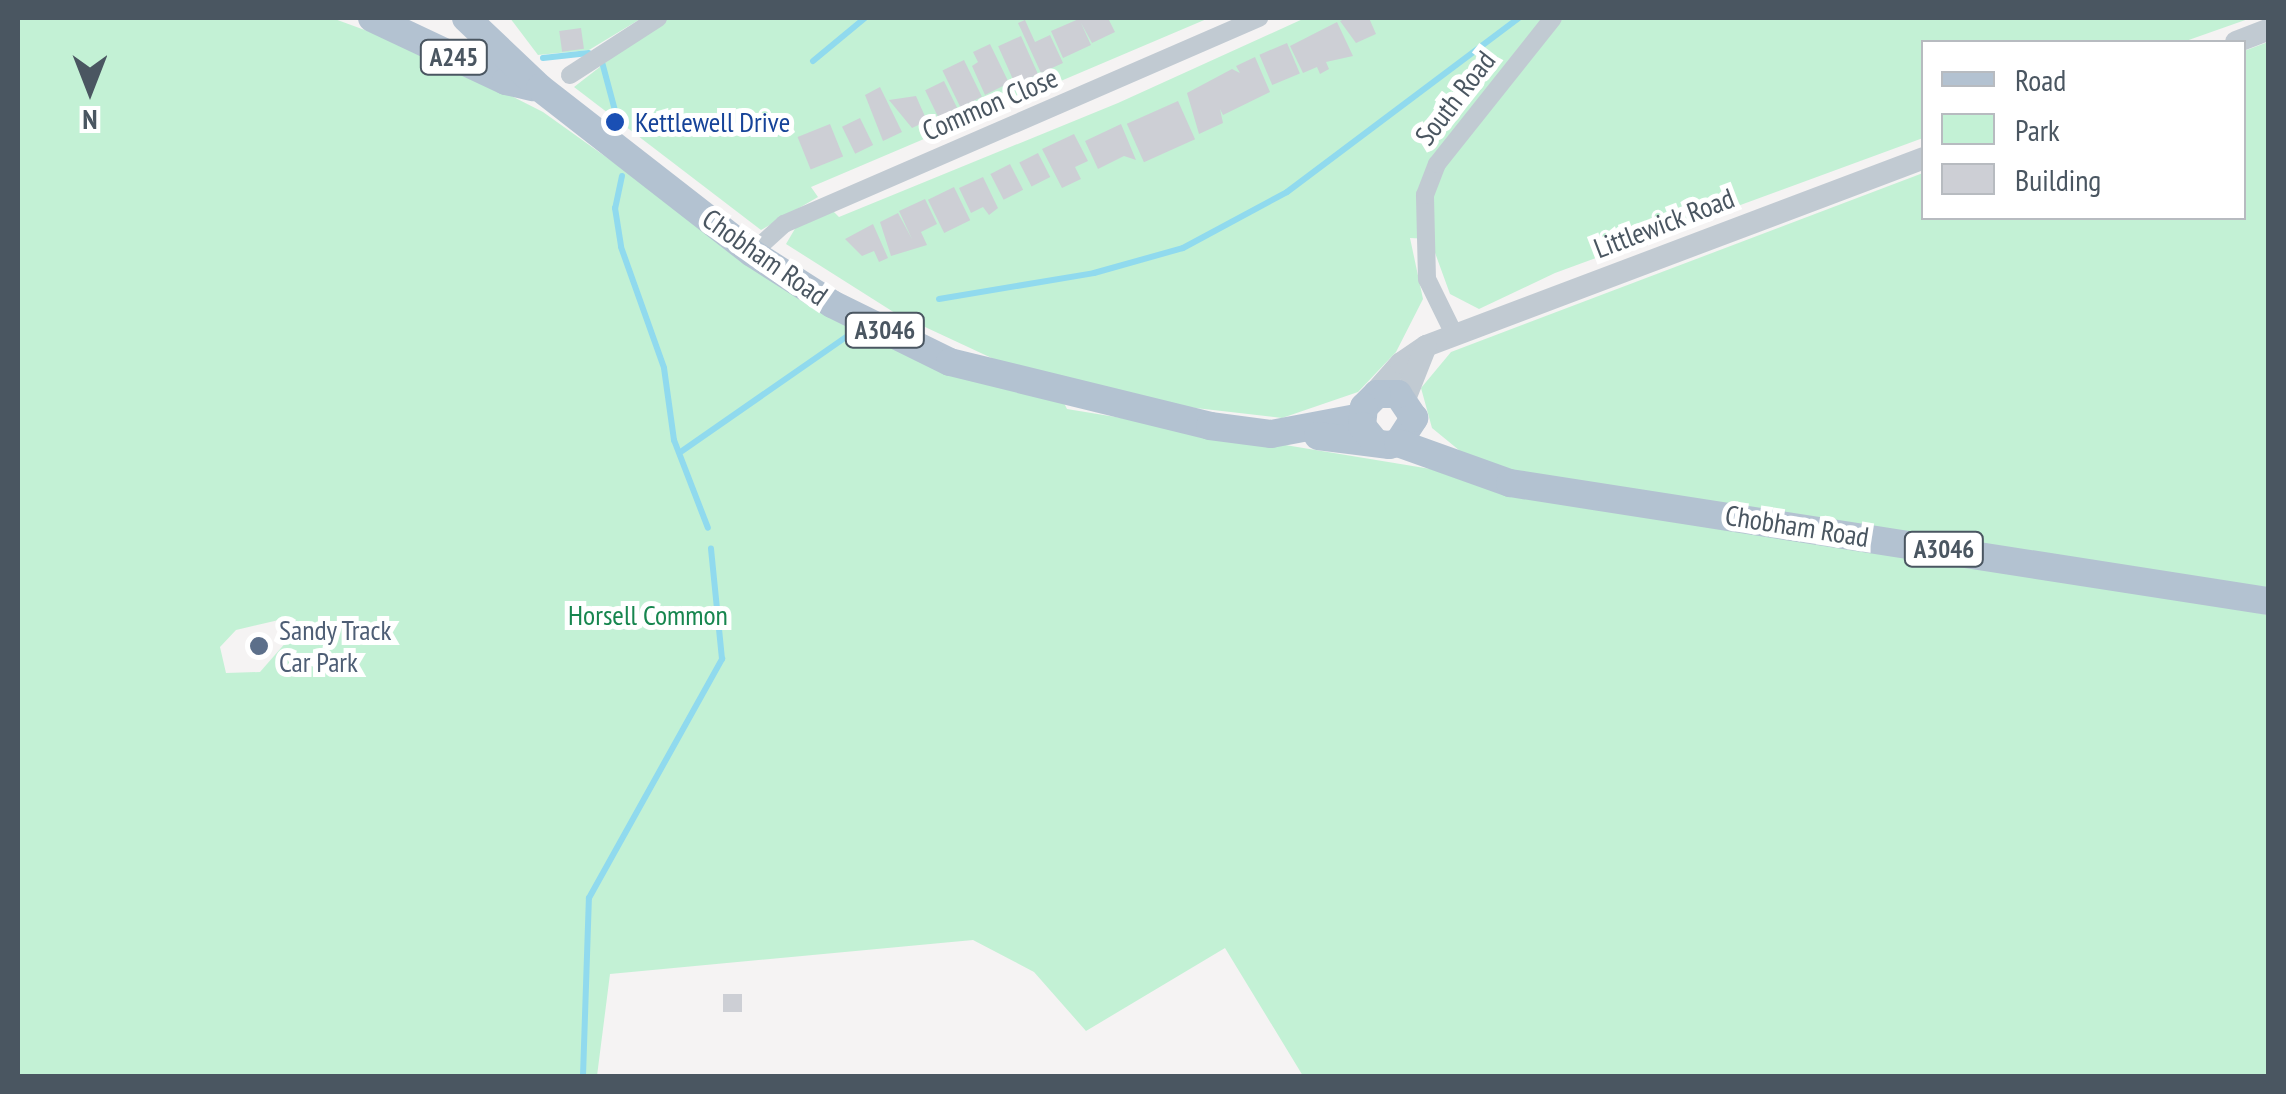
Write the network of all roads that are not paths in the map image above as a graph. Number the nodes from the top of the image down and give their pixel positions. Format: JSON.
{"nodes":[{"id":1,"x":372,"y":18,"type":"edge"},
{"id":2,"x":466,"y":18,"type":"edge"},
{"id":3,"x":658,"y":18,"type":"edge"},
{"id":4,"x":1258,"y":18,"type":"edge"},
{"id":5,"x":1553,"y":18,"type":"edge"},
{"id":6,"x":2268,"y":30,"type":"edge"},
{"id":7,"x":2241,"y":40,"type":"edge"},
{"id":8,"x":570,"y":75,"type":"dead end"},
{"id":9,"x":540,"y":88,"type":"junction"},
{"id":10,"x":1921,"y":159,"type":"edge"},
{"id":11,"x":752,"y":253,"type":"junction"},
{"id":12,"x":1454,"y":334,"type":"junction"},
{"id":13,"x":1426,"y":346,"type":"junction"},
{"id":14,"x":1410,"y":408,"type":"junction"},
{"id":15,"x":1376,"y":425,"type":"junction"},
{"id":16,"x":1446,"y":460,"type":"junction"},
{"id":17,"x":2268,"y":601,"type":"edge"}],
"edges":[{"from":1,"to":9,"type":"main road","number":"A245"},
{"from":2,"to":9,"type":"main road","name":"Chobham Road","number":"A3046"},
{"from":3,"to":8,"type":"street"},
{"from":4,"to":11,"type":"street","name":"Common Close"},
{"from":5,"to":12,"type":"street","name":"South Road"},
{"from":6,"to":7,"type":"street"},
{"from":9,"to":11,"type":"main road","name":"Chobham Road","number":"A3046"},
{"from":10,"to":12,"type":"street","name":"Littlewick Road"},
{"from":11,"to":15,"type":"main road","name":"Chobham Road","number":"A3046"},
{"from":12,"to":13,"type":"street","name":"Littlewick Road"},
{"from":13,"to":14,"type":"street"},
{"from":13,"to":15,"type":"street","name":"Littlewick Road"},
{"from":14,"to":15,"type":"main road"},
{"from":14,"to":15,"type":"main road"},
{"from":14,"to":16,"type":"main road"},
{"from":15,"to":16,"type":"main road","name":"Chobham Road","number":"A3046"},
{"from":16,"to":17,"type":"main road","name":"Chobham Road","number":"A3046"}]}
